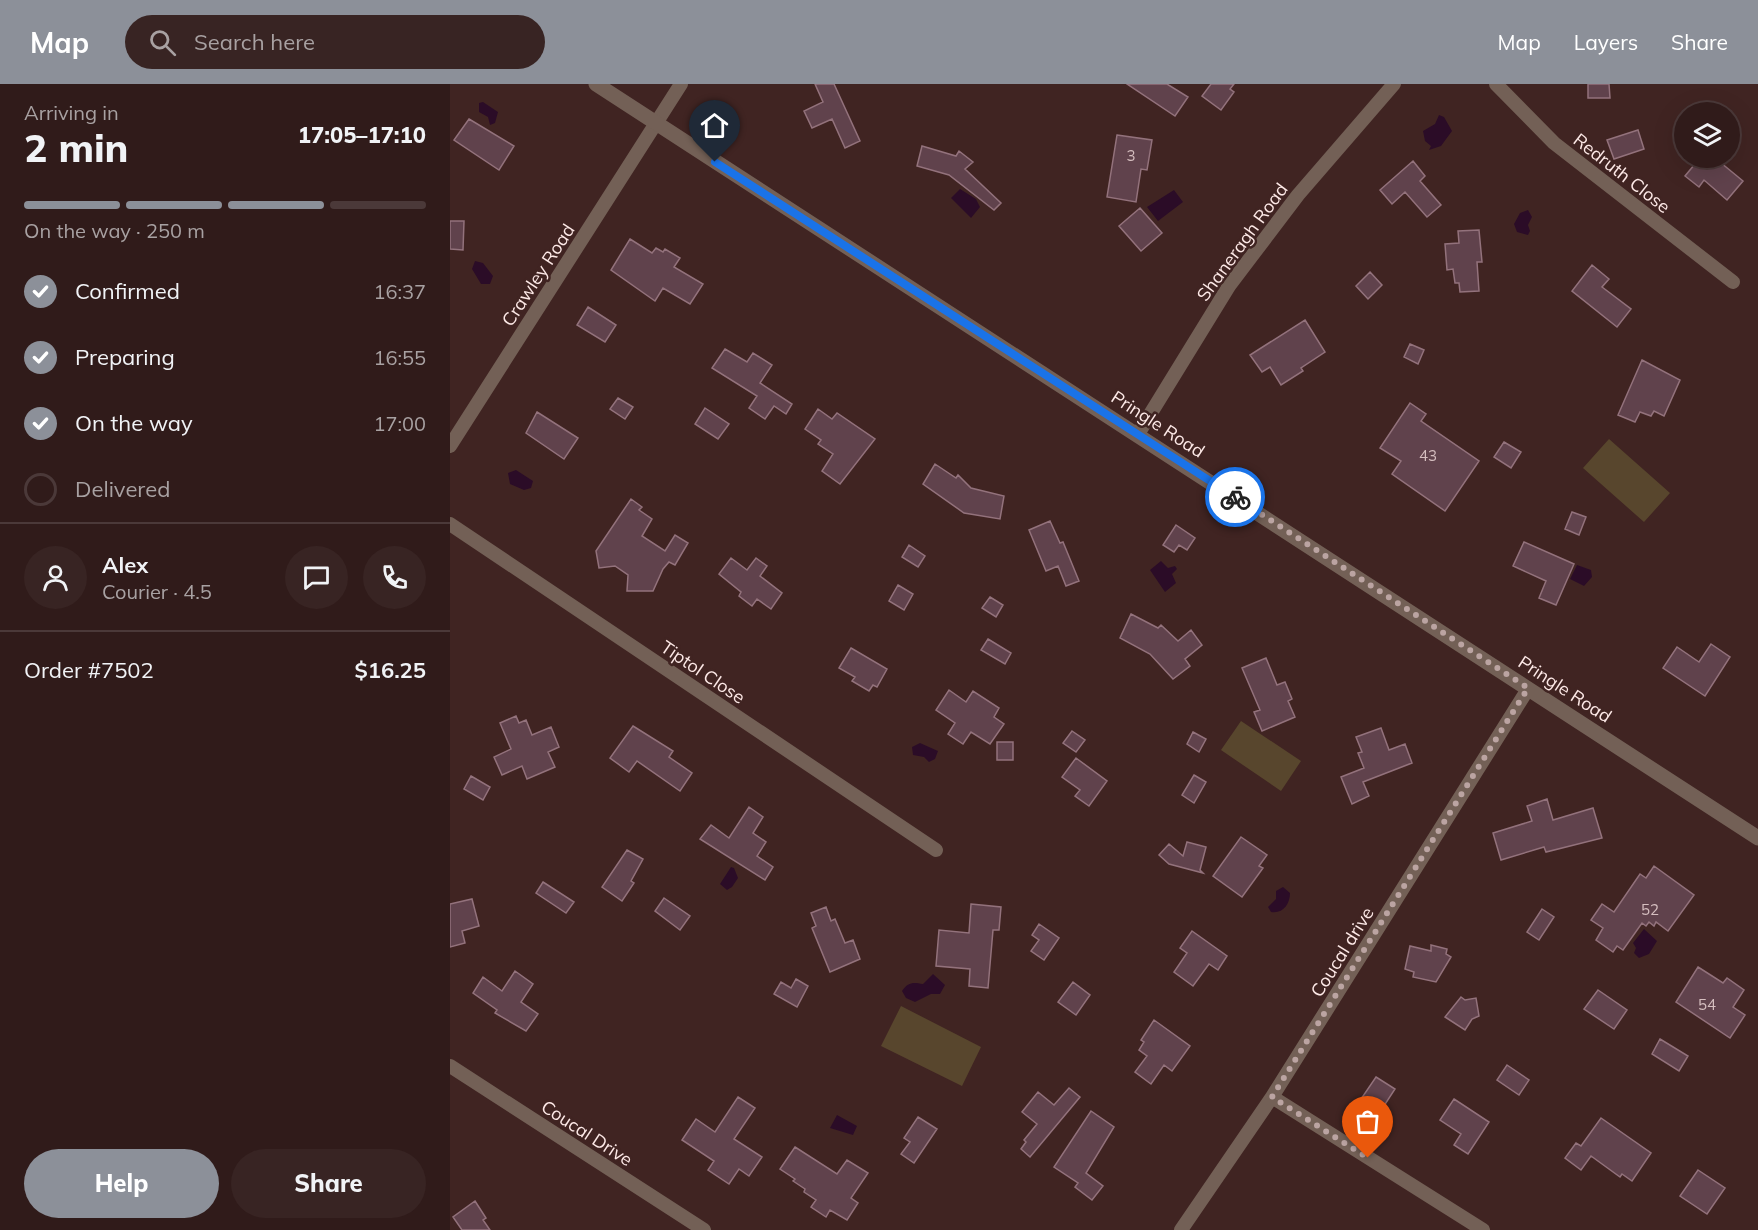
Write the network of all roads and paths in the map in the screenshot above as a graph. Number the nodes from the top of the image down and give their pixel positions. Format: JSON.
{"nodes":[{"id":1,"x":596,"y":84,"type":"edge"},
{"id":2,"x":681,"y":84,"type":"edge"},
{"id":3,"x":1394,"y":84,"type":"edge"},
{"id":4,"x":1496,"y":84,"type":"edge"},
{"id":5,"x":656,"y":123,"type":"junction"},
{"id":6,"x":1733,"y":282,"type":"dead end"},
{"id":7,"x":1138,"y":434,"type":"junction"},
{"id":8,"x":450,"y":446,"type":"edge"},
{"id":9,"x":450,"y":524,"type":"edge"},
{"id":10,"x":1528,"y":688,"type":"junction"},
{"id":11,"x":1758,"y":838,"type":"edge"},
{"id":12,"x":936,"y":850,"type":"dead end"},
{"id":13,"x":450,"y":1066,"type":"edge"},
{"id":14,"x":1272,"y":1097,"type":"junction"},
{"id":15,"x":704,"y":1230,"type":"edge"},
{"id":16,"x":1181,"y":1230,"type":"edge"},
{"id":17,"x":1483,"y":1230,"type":"edge"}],
"edges":[{"from":1,"to":5,"type":"street","name":"Pringle Road"},
{"from":2,"to":5,"type":"street","name":"Crawley Road"},
{"from":3,"to":7,"type":"street","name":"Shaneragh Road"},
{"from":4,"to":6,"type":"street","name":"Redruth Close"},
{"from":5,"to":7,"type":"street","name":"Pringle Road"},
{"from":5,"to":8,"type":"street","name":"Crawley Road"},
{"from":7,"to":10,"type":"street","name":"Pringle Road"},
{"from":9,"to":12,"type":"street","name":"Tiptol Close"},
{"from":10,"to":11,"type":"street","name":"Pringle Road"},
{"from":10,"to":14,"type":"street","name":"Coucal drive"},
{"from":13,"to":15,"type":"street","name":"Coucal Drive"},
{"from":14,"to":16,"type":"street","name":"Coucal drive"},
{"from":14,"to":17,"type":"street"}]}
